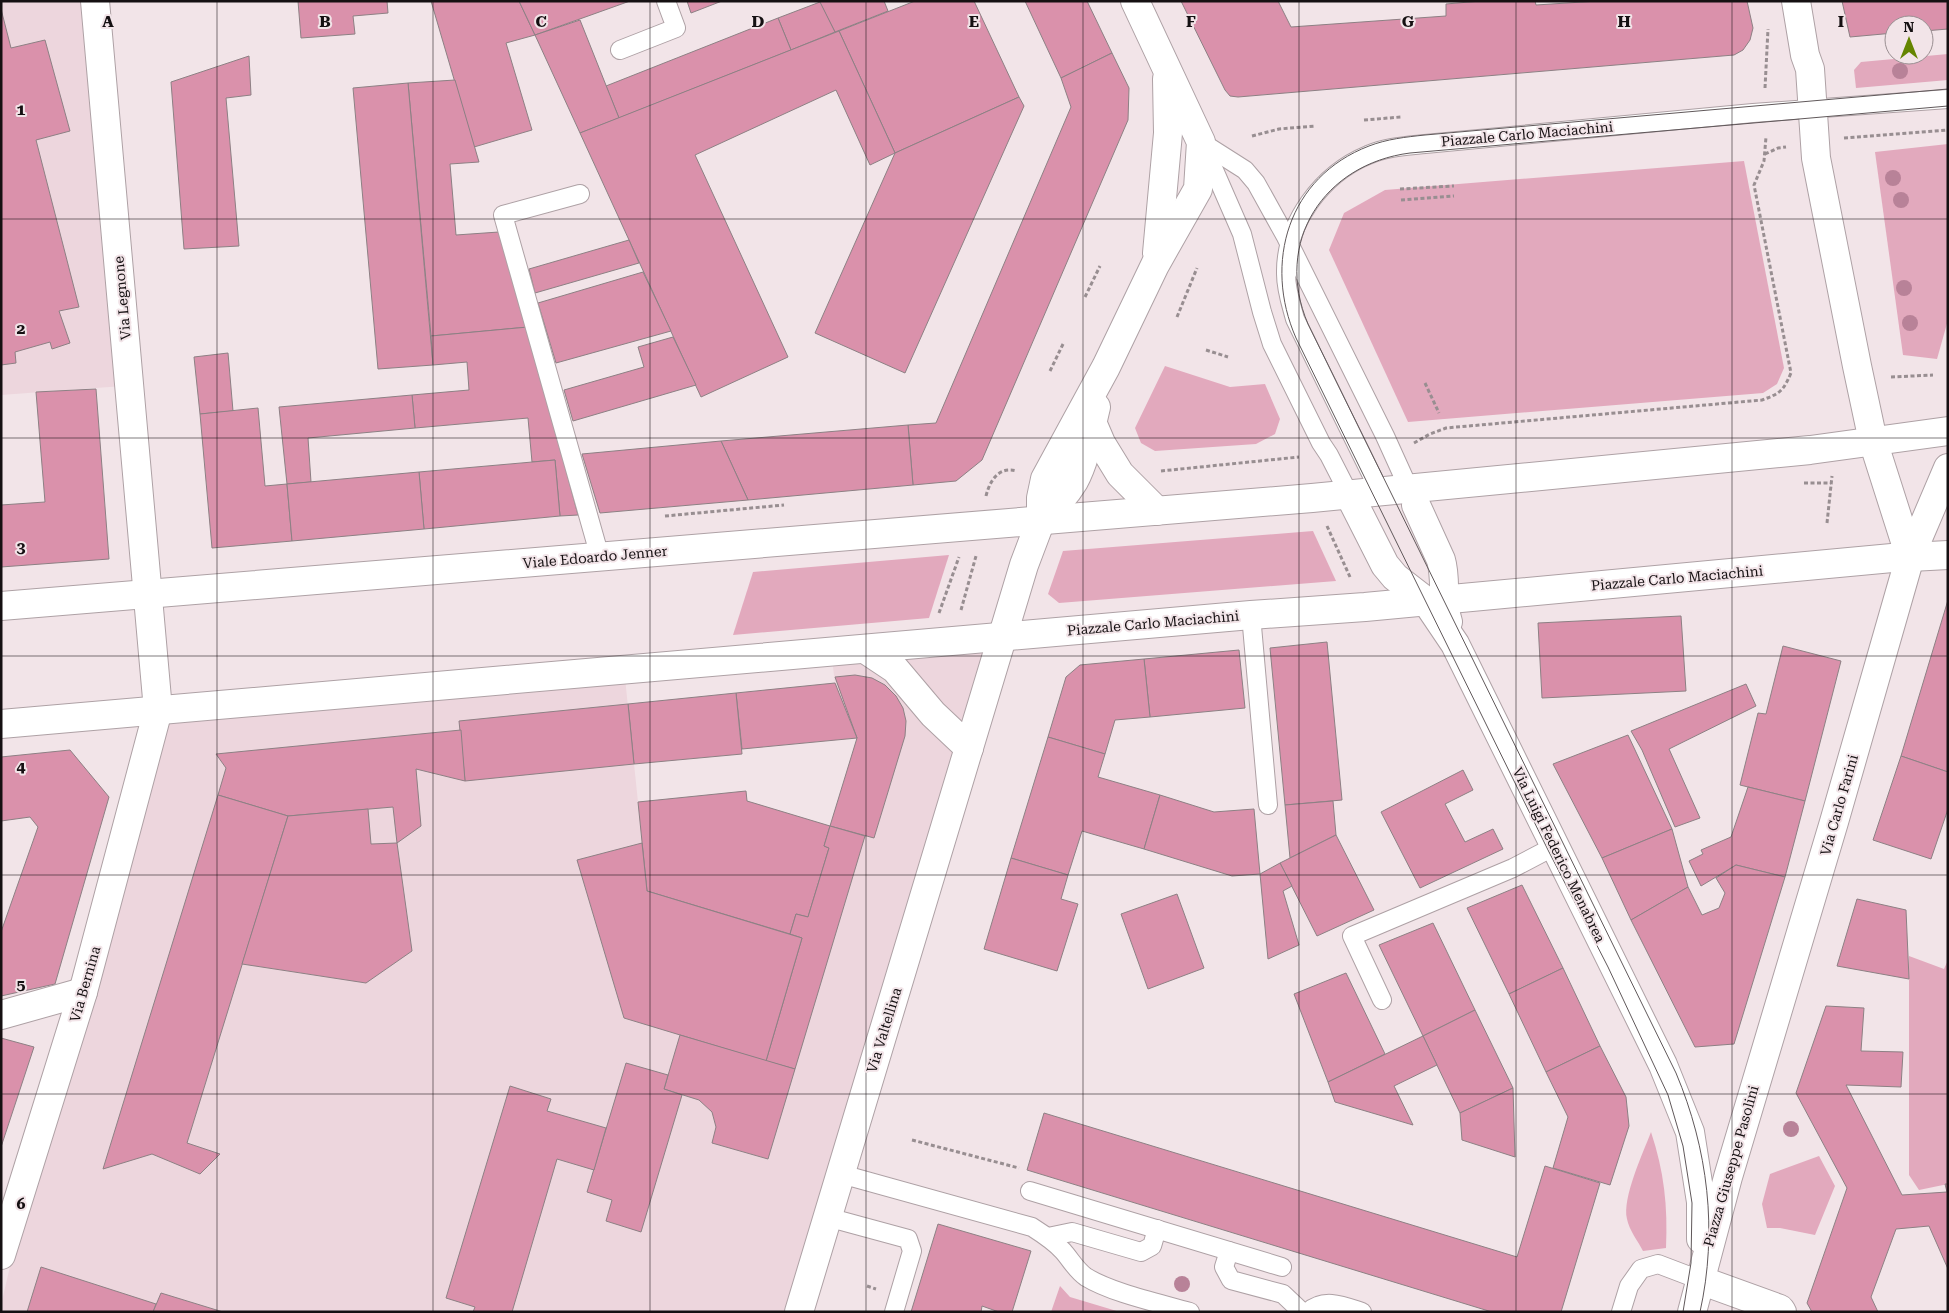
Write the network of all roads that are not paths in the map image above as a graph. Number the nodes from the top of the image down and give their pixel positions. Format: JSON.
{"nodes":[{"id":1,"x":95,"y":1,"type":"edge"},
{"id":2,"x":666,"y":1,"type":"edge"},
{"id":3,"x":1135,"y":1,"type":"edge"},
{"id":4,"x":1796,"y":1,"type":"edge"},
{"id":5,"x":620,"y":50,"type":"dead end"},
{"id":6,"x":1167,"y":70,"type":"junction"},
{"id":7,"x":1948,"y":99,"type":"edge"},
{"id":8,"x":1812,"y":109,"type":"junction"},
{"id":9,"x":1201,"y":142,"type":"junction"},
{"id":10,"x":580,"y":194,"type":"dead end"},
{"id":11,"x":1290,"y":246,"type":"junction"},
{"id":12,"x":1155,"y":265,"type":"junction"},
{"id":13,"x":1106,"y":367,"type":"junction"},
{"id":14,"x":1092,"y":422,"type":"junction"},
{"id":15,"x":1948,"y":431,"type":"edge"},
{"id":16,"x":1873,"y":441,"type":"junction"},
{"id":17,"x":1948,"y":468,"type":"edge"},
{"id":18,"x":1380,"y":492,"type":"junction"},
{"id":19,"x":1349,"y":494,"type":"junction"},
{"id":20,"x":1413,"y":497,"type":"junction"},
{"id":21,"x":1157,"y":511,"type":"junction"},
{"id":22,"x":1041,"y":520,"type":"junction"},
{"id":23,"x":1948,"y":554,"type":"edge"},
{"id":24,"x":599,"y":556,"type":"junction"},
{"id":25,"x":1910,"y":557,"type":"junction"},
{"id":26,"x":148,"y":594,"type":"junction"},
{"id":27,"x":1434,"y":600,"type":"junction"},
{"id":28,"x":1,"y":606,"type":"edge"},
{"id":29,"x":1251,"y":614,"type":"junction"},
{"id":30,"x":1003,"y":636,"type":"junction"},
{"id":31,"x":865,"y":649,"type":"junction"},
{"id":32,"x":158,"y":710,"type":"junction"},
{"id":33,"x":1,"y":724,"type":"edge"},
{"id":34,"x":969,"y":748,"type":"junction"},
{"id":35,"x":1268,"y":805,"type":"dead end"},
{"id":36,"x":1555,"y":846,"type":"junction"},
{"id":37,"x":83,"y":992,"type":"junction"},
{"id":38,"x":1382,"y":1000,"type":"dead end"},
{"id":39,"x":1,"y":1016,"type":"edge"},
{"id":40,"x":1764,"y":1052,"type":"joint"},
{"id":41,"x":1663,"y":1066,"type":"joint"},
{"id":42,"x":841,"y":1174,"type":"junction"},
{"id":43,"x":1030,"y":1191,"type":"dead end"},
{"id":44,"x":828,"y":1217,"type":"junction"},
{"id":45,"x":1157,"y":1229,"type":"junction"},
{"id":46,"x":1048,"y":1237,"type":"junction"},
{"id":47,"x":1229,"y":1251,"type":"junction"},
{"id":48,"x":1,"y":1255,"type":"edge"},
{"id":49,"x":1282,"y":1267,"type":"dead end"},
{"id":50,"x":1700,"y":1280,"type":"junction"},
{"id":51,"x":1781,"y":1310,"type":"edge"},
{"id":52,"x":799,"y":1312,"type":"edge"},
{"id":53,"x":894,"y":1312,"type":"edge"},
{"id":54,"x":1190,"y":1312,"type":"edge"},
{"id":55,"x":1302,"y":1312,"type":"edge"},
{"id":56,"x":1308,"y":1312,"type":"edge"},
{"id":57,"x":1362,"y":1312,"type":"edge"},
{"id":58,"x":1621,"y":1312,"type":"edge"},
{"id":59,"x":1692,"y":1312,"type":"edge"}],
"edges":[{"from":1,"to":26,"type":"main road","name":"Via Legnone"},
{"from":2,"to":5,"type":"lane"},
{"from":3,"to":6,"type":"main road"},
{"from":4,"to":8,"type":"main road"},
{"from":6,"to":9,"type":"main road"},
{"from":6,"to":12,"type":"main road"},
{"from":7,"to":8,"type":"lane","name":"Piazzale Carlo Maciachini"},
{"from":8,"to":11,"type":"lane","name":"Piazzale Carlo Maciachini"},
{"from":8,"to":16,"type":"main road"},
{"from":9,"to":11,"type":"lane"},
{"from":9,"to":12,"type":"main road"},
{"from":9,"to":19,"type":"lane"},
{"from":10,"to":24,"type":"lane"},
{"from":11,"to":18,"type":"lane","name":"Piazzale Carlo Maciachini"},
{"from":11,"to":20,"type":"lane"},
{"from":12,"to":13,"type":"main road"},
{"from":13,"to":14,"type":"main road"},
{"from":13,"to":22,"type":"main road"},
{"from":14,"to":21,"type":"main road"},
{"from":14,"to":22,"type":"main road"},
{"from":15,"to":16,"type":"main road"},
{"from":16,"to":20,"type":"main road"},
{"from":16,"to":25,"type":"main road"},
{"from":17,"to":25,"type":"main road"},
{"from":18,"to":19,"type":"main road"},
{"from":18,"to":20,"type":"main road"},
{"from":19,"to":21,"type":"main road"},
{"from":19,"to":27,"type":"main road"},
{"from":20,"to":27,"type":"main road"},
{"from":21,"to":22,"type":"main road"},
{"from":22,"to":24,"type":"main road","name":"Viale Edoardo Jenner"},
{"from":22,"to":30,"type":"main road"},
{"from":23,"to":25,"type":"main road","name":"Piazzale Carlo Maciachini"},
{"from":24,"to":26,"type":"main road","name":"Viale Edoardo Jenner"},
{"from":25,"to":27,"type":"main road","name":"Piazzale Carlo Maciachini"},
{"from":25,"to":40,"type":"main road","name":"Via Carlo Farini"},
{"from":26,"to":28,"type":"main road","name":"Viale Edoardo Jenner"},
{"from":26,"to":32,"type":"main road"},
{"from":27,"to":29,"type":"main road","name":"Piazzale Carlo Maciachini"},
{"from":27,"to":36,"type":"main road","name":"Via Luigi Federico Menabrea"},
{"from":29,"to":30,"type":"main road","name":"Piazzale Carlo Maciachini"},
{"from":29,"to":35,"type":"lane"},
{"from":30,"to":31,"type":"main road"},
{"from":30,"to":34,"type":"main road","name":"Via Valtellina"},
{"from":31,"to":32,"type":"main road"},
{"from":31,"to":34,"type":"main road"},
{"from":32,"to":33,"type":"main road"},
{"from":32,"to":37,"type":"main road","name":"Via Bernina"},
{"from":34,"to":42,"type":"main road","name":"Via Valtellina"},
{"from":36,"to":38,"type":"lane"},
{"from":36,"to":41,"type":"main road","name":"Via Luigi Federico Menabrea"},
{"from":37,"to":39,"type":"main road"},
{"from":37,"to":48,"type":"main road","name":"Via Bernina"},
{"from":40,"to":50,"type":"main road","name":"Piazza Giuseppe Pasolini"},
{"from":41,"to":50,"type":"main road","name":"Piazza Giuseppe Pasolini"},
{"from":42,"to":44,"type":"main road","name":"Via Valtellina"},
{"from":42,"to":46,"type":"lane"},
{"from":43,"to":45,"type":"lane"},
{"from":44,"to":52,"type":"main road","name":"Via Valtellina"},
{"from":44,"to":53,"type":"lane"},
{"from":45,"to":46,"type":"lane"},
{"from":45,"to":47,"type":"lane"},
{"from":46,"to":54,"type":"lane"},
{"from":47,"to":49,"type":"lane"},
{"from":47,"to":55,"type":"lane"},
{"from":50,"to":51,"type":"main road"},
{"from":50,"to":58,"type":"lane"},
{"from":50,"to":59,"type":"main road","name":"Piazza Giuseppe Pasolini"},
{"from":56,"to":57,"type":"lane"}]}
